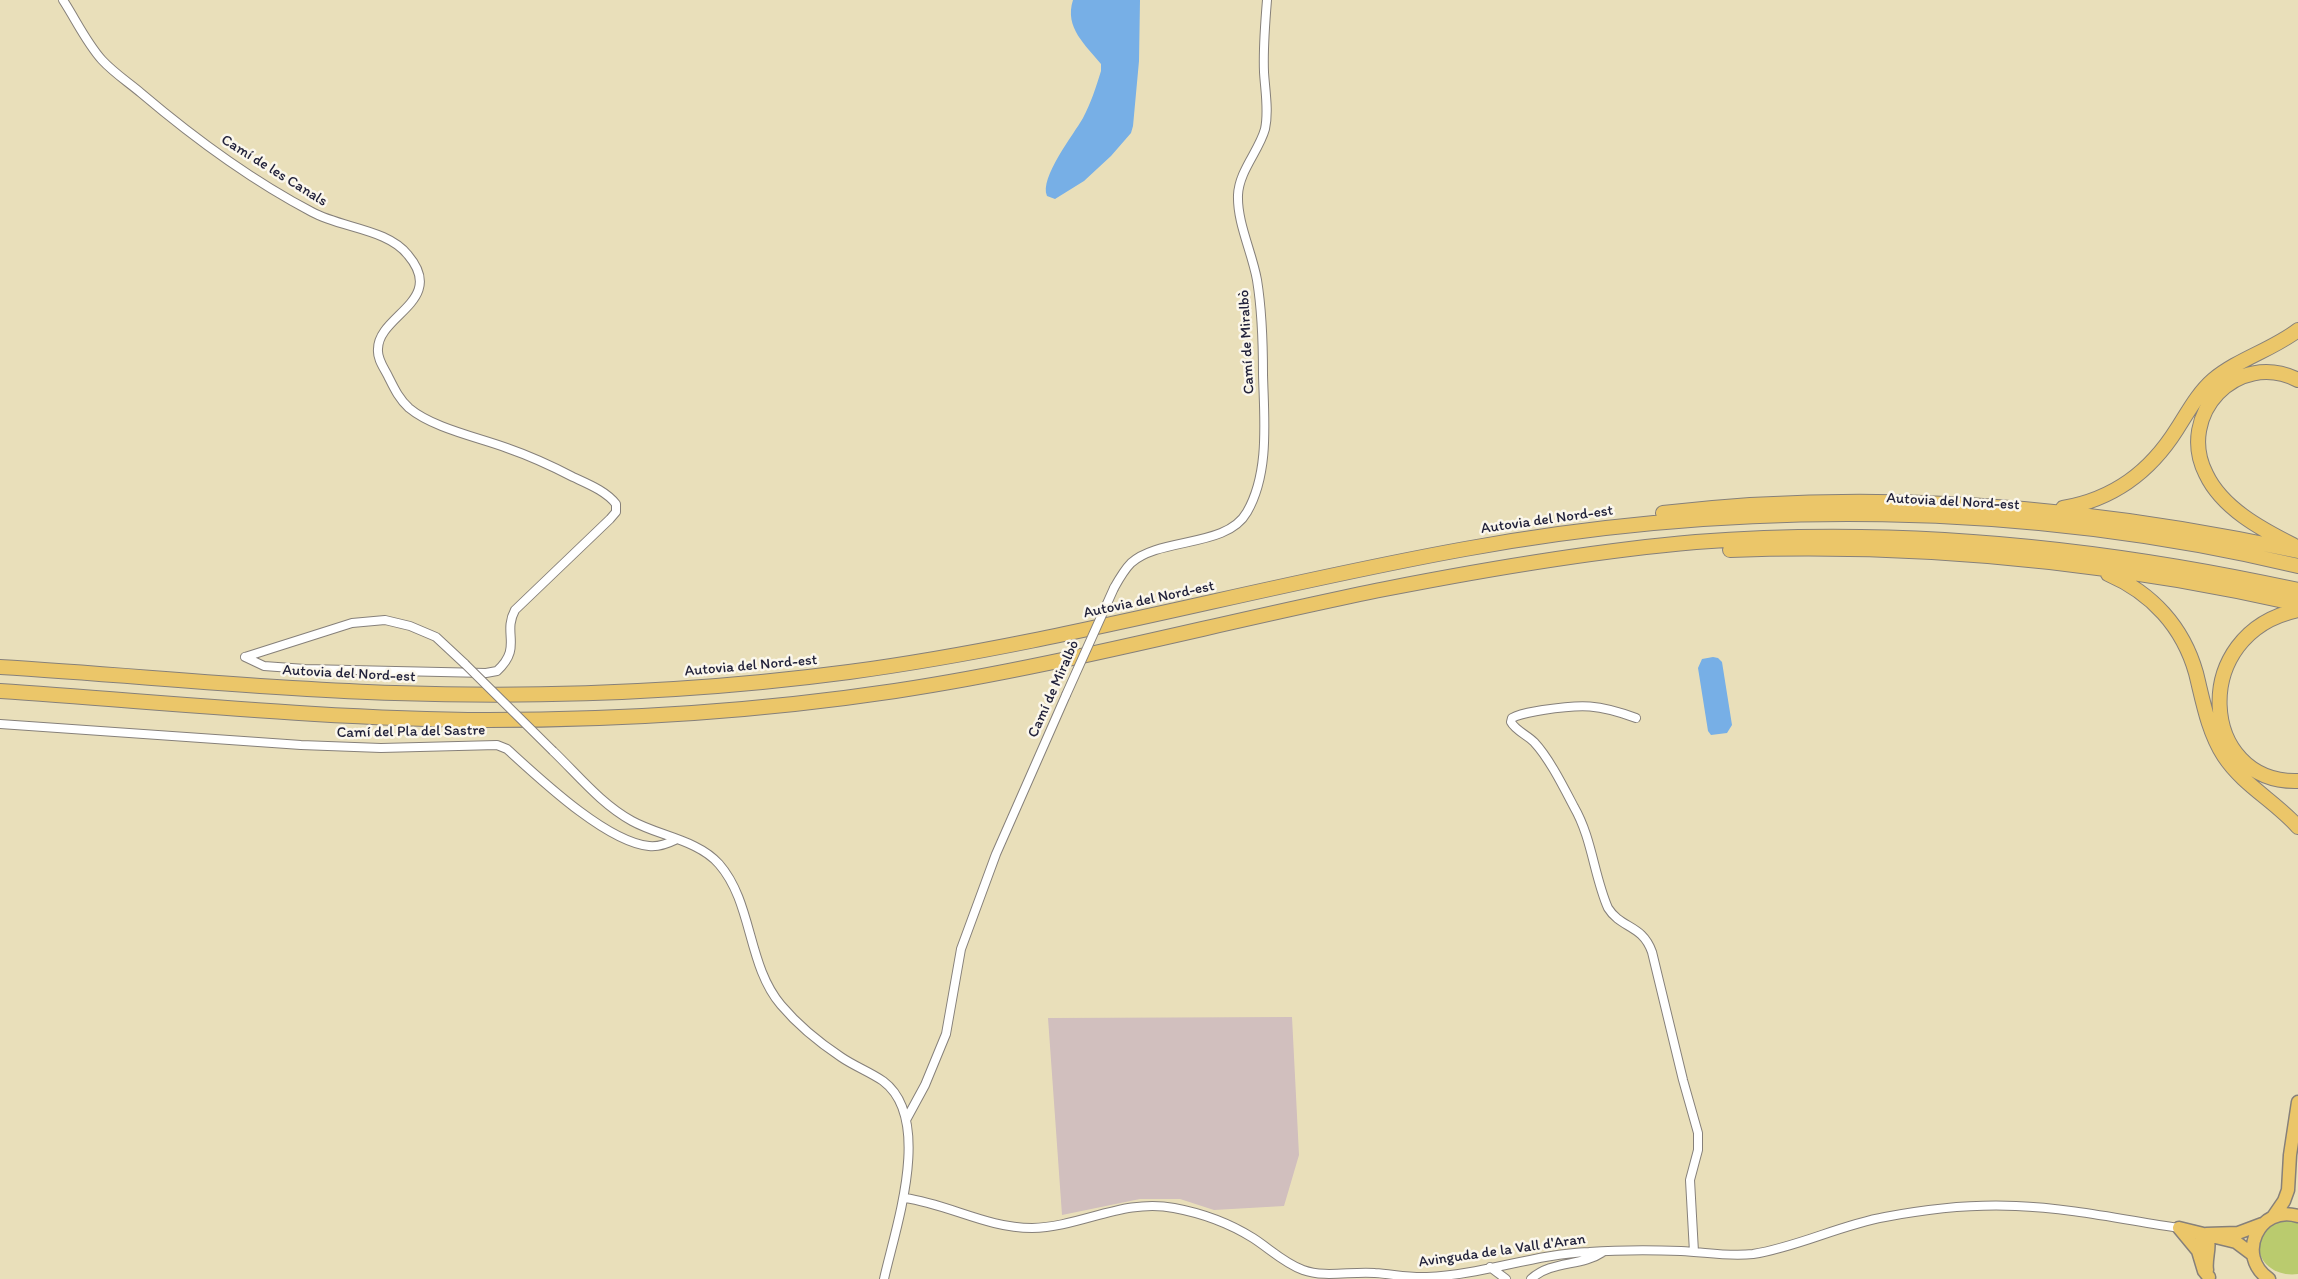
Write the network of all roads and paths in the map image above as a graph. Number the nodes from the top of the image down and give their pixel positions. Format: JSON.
{"nodes":[{"id":1,"x":63,"y":0,"type":"edge"},
{"id":2,"x":1267,"y":0,"type":"edge"},
{"id":3,"x":2298,"y":330,"type":"edge"},
{"id":4,"x":2298,"y":380,"type":"edge"},
{"id":5,"x":2048,"y":510,"type":"junction"},
{"id":6,"x":2298,"y":549,"type":"edge"},
{"id":7,"x":1632,"y":550,"type":"junction"},
{"id":8,"x":2298,"y":566,"type":"edge"},
{"id":9,"x":2091,"y":567,"type":"junction"},
{"id":10,"x":1306,"y":581,"type":"junction"},
{"id":11,"x":2298,"y":590,"type":"edge"},
{"id":12,"x":2298,"y":604,"type":"edge"},
{"id":13,"x":2298,"y":610,"type":"edge"},
{"id":14,"x":0,"y":667,"type":"edge"},
{"id":15,"x":0,"y":691,"type":"edge"},
{"id":16,"x":1636,"y":718,"type":"dead end"},
{"id":17,"x":0,"y":724,"type":"edge"},
{"id":18,"x":2298,"y":781,"type":"edge"},
{"id":19,"x":2298,"y":827,"type":"edge"},
{"id":20,"x":675,"y":840,"type":"junction"},
{"id":21,"x":2298,"y":1102,"type":"edge"},
{"id":22,"x":906,"y":1120,"type":"junction"},
{"id":23,"x":2298,"y":1167,"type":"edge"},
{"id":24,"x":905,"y":1198,"type":"junction"},
{"id":25,"x":2276,"y":1216,"type":"junction"},
{"id":26,"x":2298,"y":1216,"type":"edge"},
{"id":27,"x":2262,"y":1224,"type":"junction"},
{"id":28,"x":2178,"y":1228,"type":"junction"},
{"id":29,"x":2206,"y":1234,"type":"junction"},
{"id":30,"x":2224,"y":1240,"type":"junction"},
{"id":31,"x":2203,"y":1250,"type":"junction"},
{"id":32,"x":1604,"y":1251,"type":"junction"},
{"id":33,"x":1694,"y":1252,"type":"junction"},
{"id":34,"x":2252,"y":1254,"type":"junction"},
{"id":35,"x":1490,"y":1266,"type":"junction"},
{"id":36,"x":2265,"y":1277,"type":"edge"},
{"id":37,"x":2210,"y":1278,"type":"edge"},
{"id":38,"x":884,"y":1279,"type":"edge"},
{"id":39,"x":1506,"y":1279,"type":"edge"},
{"id":40,"x":1531,"y":1279,"type":"edge"}],
"edges":[{"from":1,"to":20,"type":"street","name":"Camí de les Canals","bridge":true},
{"from":2,"to":22,"type":"street","name":"Camí de Miralbò","bridge":true},
{"from":3,"to":5,"type":"highway"},
{"from":4,"to":6,"type":"highway"},
{"from":5,"to":6,"type":"highway"},
{"from":5,"to":10,"type":"highway"},
{"from":7,"to":9,"type":"highway"},
{"from":7,"to":11,"type":"highway"},
{"from":7,"to":15,"type":"highway"},
{"from":8,"to":10,"type":"highway","name":"Autovia del Nord-est"},
{"from":9,"to":12,"type":"highway"},
{"from":9,"to":19,"type":"highway"},
{"from":10,"to":14,"type":"highway","name":"Autovia del Nord-est"},
{"from":13,"to":18,"type":"highway"},
{"from":16,"to":33,"type":"street"},
{"from":17,"to":20,"type":"street","name":"Camí del Pla del Sastre"},
{"from":20,"to":22,"type":"street"},
{"from":21,"to":25,"type":"main road"},
{"from":22,"to":24,"type":"street"},
{"from":23,"to":25,"type":"main road"},
{"from":24,"to":35,"type":"street","name":"Avinguda de la Vall d'Aran"},
{"from":24,"to":38,"type":"street"},
{"from":25,"to":26,"type":"main road"},
{"from":25,"to":27,"type":"main road"},
{"from":27,"to":29,"type":"main road"},
{"from":27,"to":34,"type":"main road"},
{"from":28,"to":29,"type":"main road"},
{"from":28,"to":31,"type":"main road"},
{"from":28,"to":33,"type":"street","name":"Avinguda de la Vall d'Aran"},
{"from":29,"to":30,"type":"main road"},
{"from":29,"to":31,"type":"main road"},
{"from":30,"to":31,"type":"main road"},
{"from":30,"to":34,"type":"main road"},
{"from":31,"to":37,"type":"main road"},
{"from":32,"to":33,"type":"street","name":"Avinguda de la Vall d'Aran"},
{"from":32,"to":35,"type":"street","name":"Avinguda de la Vall d'Aran"},
{"from":32,"to":40,"type":"street"},
{"from":34,"to":36,"type":"main road"},
{"from":35,"to":39,"type":"street"}]}
